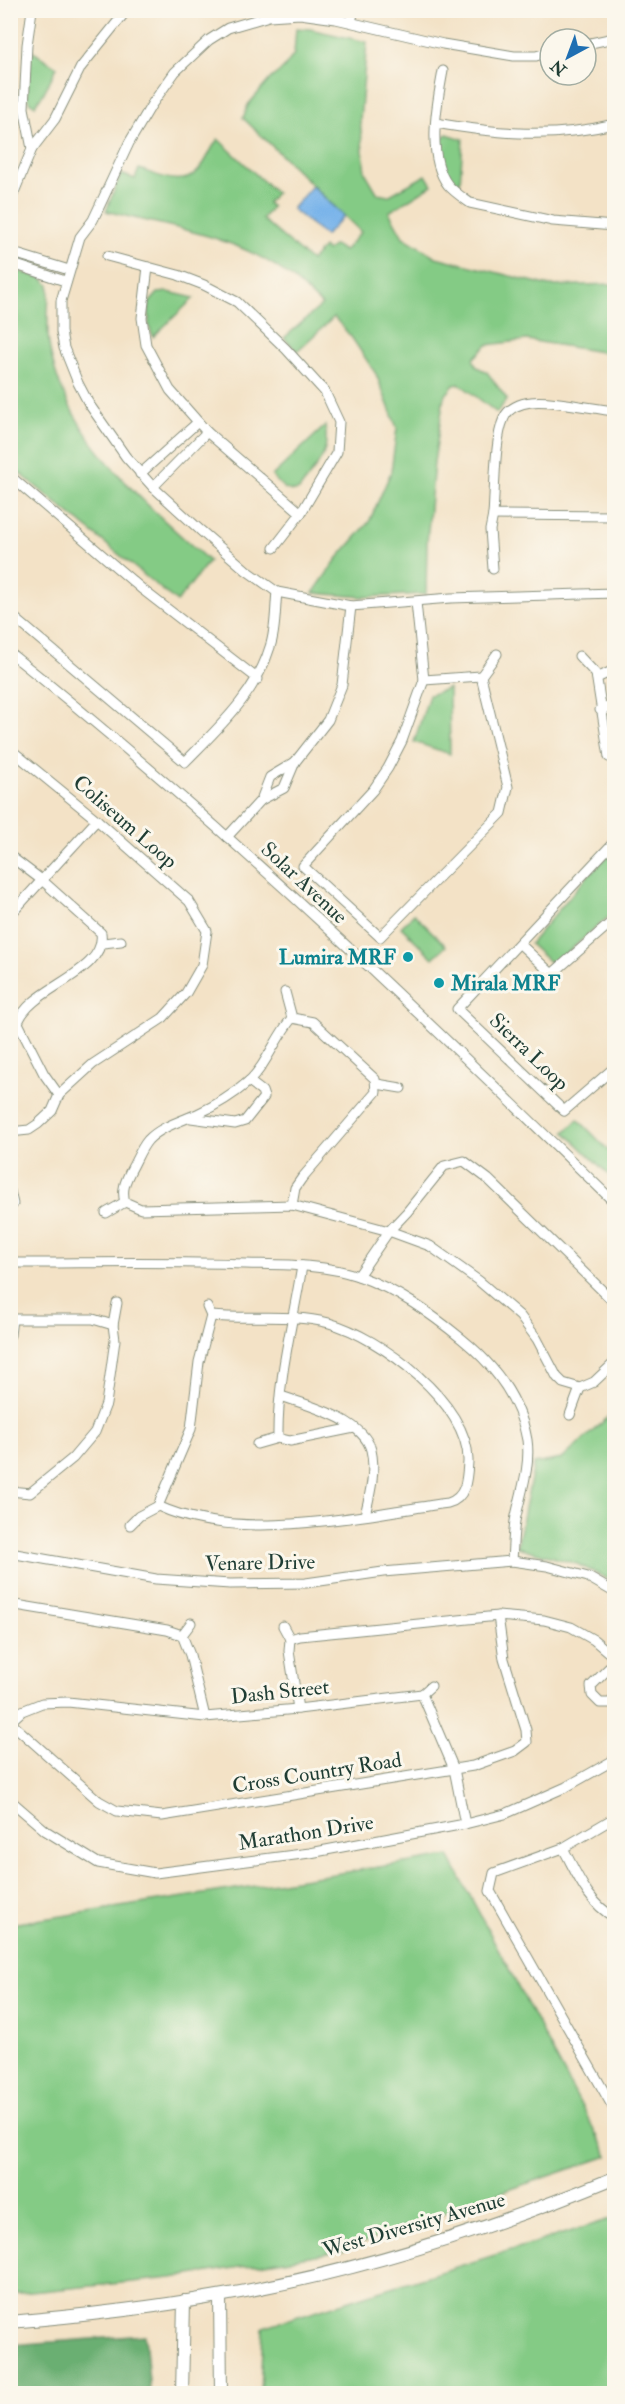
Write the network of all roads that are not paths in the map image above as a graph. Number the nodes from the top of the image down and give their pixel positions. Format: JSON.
{"nodes":[{"id":1,"x":32,"y":10,"type":"edge"},
{"id":2,"x":127,"y":10,"type":"edge"},
{"id":3,"x":354,"y":10,"type":"edge"},
{"id":4,"x":337,"y":15,"type":"edge"},
{"id":5,"x":351,"y":22,"type":"junction"},
{"id":6,"x":615,"y":38,"type":"edge"},
{"id":7,"x":598,"y":42,"type":"edge"},
{"id":8,"x":538,"y":55,"type":"edge"},
{"id":9,"x":443,"y":71,"type":"dead end"},
{"id":10,"x":436,"y":123,"type":"junction"},
{"id":11,"x":615,"y":124,"type":"edge"},
{"id":12,"x":32,"y":149,"type":"junction"},
{"id":13,"x":10,"y":202,"type":"edge"},
{"id":14,"x":615,"y":226,"type":"edge"},
{"id":15,"x":10,"y":252,"type":"edge"},
{"id":16,"x":106,"y":256,"type":"dead end"},
{"id":17,"x":10,"y":263,"type":"edge"},
{"id":18,"x":148,"y":267,"type":"junction"},
{"id":19,"x":69,"y":270,"type":"junction"},
{"id":20,"x":65,"y":281,"type":"junction"},
{"id":21,"x":615,"y":411,"type":"edge"},
{"id":22,"x":198,"y":422,"type":"junction"},
{"id":23,"x":207,"y":432,"type":"junction"},
{"id":24,"x":140,"y":474,"type":"junction"},
{"id":25,"x":10,"y":476,"type":"edge"},
{"id":26,"x":153,"y":487,"type":"junction"},
{"id":27,"x":301,"y":513,"type":"junction"},
{"id":28,"x":493,"y":515,"type":"junction"},
{"id":29,"x":615,"y":516,"type":"edge"},
{"id":30,"x":274,"y":548,"type":"dead end"},
{"id":31,"x":493,"y":569,"type":"dead end"},
{"id":32,"x":277,"y":592,"type":"junction"},
{"id":33,"x":615,"y":593,"type":"edge"},
{"id":34,"x":417,"y":602,"type":"junction"},
{"id":35,"x":351,"y":606,"type":"junction"},
{"id":36,"x":10,"y":614,"type":"edge"},
{"id":37,"x":10,"y":653,"type":"edge"},
{"id":38,"x":497,"y":654,"type":"dead end"},
{"id":39,"x":579,"y":656,"type":"dead end"},
{"id":40,"x":615,"y":670,"type":"edge"},
{"id":41,"x":481,"y":676,"type":"junction"},
{"id":42,"x":597,"y":678,"type":"junction"},
{"id":43,"x":258,"y":679,"type":"junction"},
{"id":44,"x":424,"y":680,"type":"junction"},
{"id":45,"x":615,"y":705,"type":"edge"},
{"id":46,"x":600,"y":711,"type":"junction"},
{"id":47,"x":10,"y":749,"type":"edge"},
{"id":48,"x":609,"y":757,"type":"dead end"},
{"id":49,"x":295,"y":762,"type":"junction"},
{"id":50,"x":261,"y":800,"type":"junction"},
{"id":51,"x":97,"y":820,"type":"junction"},
{"id":52,"x":227,"y":837,"type":"junction"},
{"id":53,"x":615,"y":842,"type":"edge"},
{"id":54,"x":10,"y":856,"type":"edge"},
{"id":55,"x":43,"y":881,"type":"junction"},
{"id":56,"x":10,"y":915,"type":"edge"},
{"id":57,"x":615,"y":920,"type":"edge"},
{"id":58,"x":121,"y":941,"type":"dead end"},
{"id":59,"x":103,"y":943,"type":"junction"},
{"id":60,"x":520,"y":944,"type":"junction"},
{"id":61,"x":285,"y":992,"type":"dead end"},
{"id":62,"x":291,"y":1018,"type":"junction"},
{"id":63,"x":615,"y":1068,"type":"edge"},
{"id":64,"x":249,"y":1081,"type":"junction"},
{"id":65,"x":377,"y":1083,"type":"junction"},
{"id":66,"x":401,"y":1088,"type":"dead end"},
{"id":67,"x":59,"y":1095,"type":"junction"},
{"id":68,"x":188,"y":1118,"type":"junction"},
{"id":69,"x":10,"y":1132,"type":"edge"},
{"id":70,"x":10,"y":1191,"type":"edge"},
{"id":71,"x":615,"y":1202,"type":"edge"},
{"id":72,"x":125,"y":1203,"type":"junction"},
{"id":73,"x":292,"y":1205,"type":"junction"},
{"id":74,"x":10,"y":1207,"type":"edge"},
{"id":75,"x":106,"y":1213,"type":"dead end"},
{"id":76,"x":389,"y":1231,"type":"junction"},
{"id":77,"x":10,"y":1263,"type":"edge"},
{"id":78,"x":302,"y":1266,"type":"junction"},
{"id":79,"x":358,"y":1276,"type":"junction"},
{"id":80,"x":615,"y":1302,"type":"edge"},
{"id":81,"x":117,"y":1303,"type":"dead end"},
{"id":82,"x":294,"y":1317,"type":"junction"},
{"id":83,"x":11,"y":1319,"type":"edge"},
{"id":84,"x":113,"y":1325,"type":"junction"},
{"id":85,"x":10,"y":1335,"type":"edge"},
{"id":86,"x":615,"y":1363,"type":"edge"},
{"id":87,"x":580,"y":1388,"type":"junction"},
{"id":88,"x":281,"y":1396,"type":"junction"},
{"id":89,"x":570,"y":1415,"type":"dead end"},
{"id":90,"x":354,"y":1428,"type":"junction"},
{"id":91,"x":278,"y":1438,"type":"junction"},
{"id":92,"x":257,"y":1444,"type":"dead end"},
{"id":93,"x":10,"y":1491,"type":"edge"},
{"id":94,"x":158,"y":1506,"type":"junction"},
{"id":95,"x":365,"y":1515,"type":"junction"},
{"id":96,"x":130,"y":1525,"type":"dead end"},
{"id":97,"x":10,"y":1553,"type":"edge"},
{"id":98,"x":512,"y":1561,"type":"junction"},
{"id":99,"x":615,"y":1592,"type":"edge"},
{"id":100,"x":10,"y":1604,"type":"edge"},
{"id":101,"x":498,"y":1616,"type":"junction"},
{"id":102,"x":191,"y":1623,"type":"dead end"},
{"id":103,"x":283,"y":1626,"type":"dead end"},
{"id":104,"x":182,"y":1635,"type":"junction"},
{"id":105,"x":290,"y":1639,"type":"junction"},
{"id":106,"x":615,"y":1657,"type":"edge"},
{"id":107,"x":615,"y":1663,"type":"edge"},
{"id":108,"x":431,"y":1686,"type":"dead end"},
{"id":109,"x":422,"y":1694,"type":"junction"},
{"id":110,"x":615,"y":1699,"type":"edge"},
{"id":111,"x":298,"y":1710,"type":"junction"},
{"id":112,"x":205,"y":1717,"type":"junction"},
{"id":113,"x":10,"y":1722,"type":"edge"},
{"id":114,"x":615,"y":1760,"type":"edge"},
{"id":115,"x":454,"y":1769,"type":"junction"},
{"id":116,"x":10,"y":1800,"type":"edge"},
{"id":117,"x":615,"y":1818,"type":"edge"},
{"id":118,"x":465,"y":1824,"type":"junction"},
{"id":119,"x":563,"y":1848,"type":"junction"},
{"id":120,"x":615,"y":1917,"type":"edge"},
{"id":121,"x":615,"y":2109,"type":"edge"},
{"id":122,"x":615,"y":2178,"type":"edge"},
{"id":123,"x":220,"y":2296,"type":"junction"},
{"id":124,"x":184,"y":2301,"type":"junction"},
{"id":125,"x":10,"y":2322,"type":"edge"},
{"id":126,"x":182,"y":2394,"type":"edge"},
{"id":127,"x":221,"y":2394,"type":"edge"}],
"edges":[{"from":1,"to":12,"type":"street"},
{"from":2,"to":12,"type":"street"},
{"from":3,"to":5,"type":"street"},
{"from":4,"to":5,"type":"street"},
{"from":4,"to":19,"type":"street"},
{"from":5,"to":8,"type":"street"},
{"from":6,"to":7,"type":"street"},
{"from":9,"to":10,"type":"street"},
{"from":10,"to":11,"type":"street"},
{"from":10,"to":14,"type":"street"},
{"from":12,"to":13,"type":"street"},
{"from":15,"to":19,"type":"street"},
{"from":16,"to":18,"type":"street"},
{"from":17,"to":20,"type":"street"},
{"from":18,"to":22,"type":"street"},
{"from":18,"to":27,"type":"street"},
{"from":19,"to":20,"type":"street"},
{"from":20,"to":24,"type":"street"},
{"from":21,"to":28,"type":"street"},
{"from":22,"to":23,"type":"street"},
{"from":22,"to":24,"type":"street"},
{"from":23,"to":26,"type":"street"},
{"from":23,"to":27,"type":"street"},
{"from":24,"to":26,"type":"street"},
{"from":25,"to":43,"type":"street"},
{"from":26,"to":32,"type":"street"},
{"from":27,"to":30,"type":"street"},
{"from":28,"to":29,"type":"street"},
{"from":28,"to":31,"type":"street"},
{"from":32,"to":35,"type":"street"},
{"from":32,"to":43,"type":"street"},
{"from":33,"to":34,"type":"street"},
{"from":34,"to":35,"type":"street"},
{"from":34,"to":44,"type":"street"},
{"from":35,"to":49,"type":"street"},
{"from":36,"to":43,"type":"street"},
{"from":37,"to":52,"type":"street","name":"Solar Avenue"},
{"from":38,"to":41,"type":"street"},
{"from":39,"to":42,"type":"street"},
{"from":40,"to":42,"type":"street"},
{"from":41,"to":44,"type":"street"},
{"from":41,"to":44,"type":"street"},
{"from":42,"to":46,"type":"street"},
{"from":45,"to":46,"type":"street"},
{"from":46,"to":48,"type":"street"},
{"from":47,"to":51,"type":"street","name":"Coliseum Loop"},
{"from":49,"to":50,"type":"street"},
{"from":49,"to":50,"type":"street"},
{"from":50,"to":52,"type":"street"},
{"from":51,"to":55,"type":"street"},
{"from":51,"to":67,"type":"street","name":"Coliseum Loop"},
{"from":52,"to":71,"type":"street","name":"Solar Avenue"},
{"from":53,"to":60,"type":"street","name":"Sierra Loop"},
{"from":54,"to":55,"type":"street"},
{"from":55,"to":56,"type":"street"},
{"from":55,"to":59,"type":"street"},
{"from":57,"to":60,"type":"street"},
{"from":58,"to":59,"type":"street"},
{"from":59,"to":67,"type":"street"},
{"from":60,"to":63,"type":"street","name":"Sierra Loop"},
{"from":61,"to":62,"type":"street"},
{"from":62,"to":64,"type":"street"},
{"from":62,"to":65,"type":"street"},
{"from":64,"to":68,"type":"street"},
{"from":64,"to":68,"type":"street"},
{"from":65,"to":66,"type":"street"},
{"from":65,"to":73,"type":"street"},
{"from":67,"to":69,"type":"street"},
{"from":68,"to":72,"type":"street"},
{"from":70,"to":74,"type":"street"},
{"from":72,"to":73,"type":"street"},
{"from":72,"to":75,"type":"street"},
{"from":73,"to":76,"type":"street"},
{"from":76,"to":79,"type":"street"},
{"from":76,"to":80,"type":"street"},
{"from":76,"to":87,"type":"street"},
{"from":77,"to":78,"type":"street"},
{"from":78,"to":79,"type":"street"},
{"from":78,"to":82,"type":"street"},
{"from":79,"to":98,"type":"street"},
{"from":81,"to":84,"type":"street"},
{"from":82,"to":88,"type":"street"},
{"from":82,"to":94,"type":"street"},
{"from":82,"to":95,"type":"street"},
{"from":83,"to":84,"type":"street"},
{"from":83,"to":85,"type":"street"},
{"from":84,"to":93,"type":"street"},
{"from":86,"to":87,"type":"street"},
{"from":87,"to":89,"type":"street"},
{"from":88,"to":90,"type":"street"},
{"from":88,"to":91,"type":"street"},
{"from":90,"to":91,"type":"street"},
{"from":90,"to":95,"type":"street"},
{"from":91,"to":92,"type":"street"},
{"from":94,"to":95,"type":"street"},
{"from":94,"to":96,"type":"street"},
{"from":97,"to":98,"type":"street","name":"Venare Drive"},
{"from":98,"to":99,"type":"street","name":"Venare Drive"},
{"from":100,"to":104,"type":"street"},
{"from":101,"to":105,"type":"street"},
{"from":101,"to":106,"type":"street"},
{"from":101,"to":115,"type":"street","name":"Cross Country Road"},
{"from":102,"to":104,"type":"street"},
{"from":103,"to":105,"type":"street"},
{"from":104,"to":112,"type":"street"},
{"from":105,"to":111,"type":"street"},
{"from":107,"to":110,"type":"street"},
{"from":108,"to":109,"type":"street"},
{"from":109,"to":111,"type":"street","name":"Dash Street"},
{"from":109,"to":115,"type":"street"},
{"from":111,"to":112,"type":"street","name":"Dash Street"},
{"from":112,"to":113,"type":"street","name":"Dash Street"},
{"from":113,"to":115,"type":"street","name":"Cross Country Road"},
{"from":114,"to":118,"type":"street","name":"Marathon Drive"},
{"from":115,"to":118,"type":"street"},
{"from":116,"to":118,"type":"street","name":"Marathon Drive"},
{"from":117,"to":119,"type":"street"},
{"from":119,"to":120,"type":"street"},
{"from":119,"to":121,"type":"street"},
{"from":122,"to":123,"type":"street","name":"West Diversity Avenue"},
{"from":123,"to":124,"type":"street","name":"West Diversity Avenue"},
{"from":123,"to":127,"type":"street"},
{"from":124,"to":125,"type":"street","name":"West Diversity Avenue"},
{"from":124,"to":126,"type":"street"}]}
